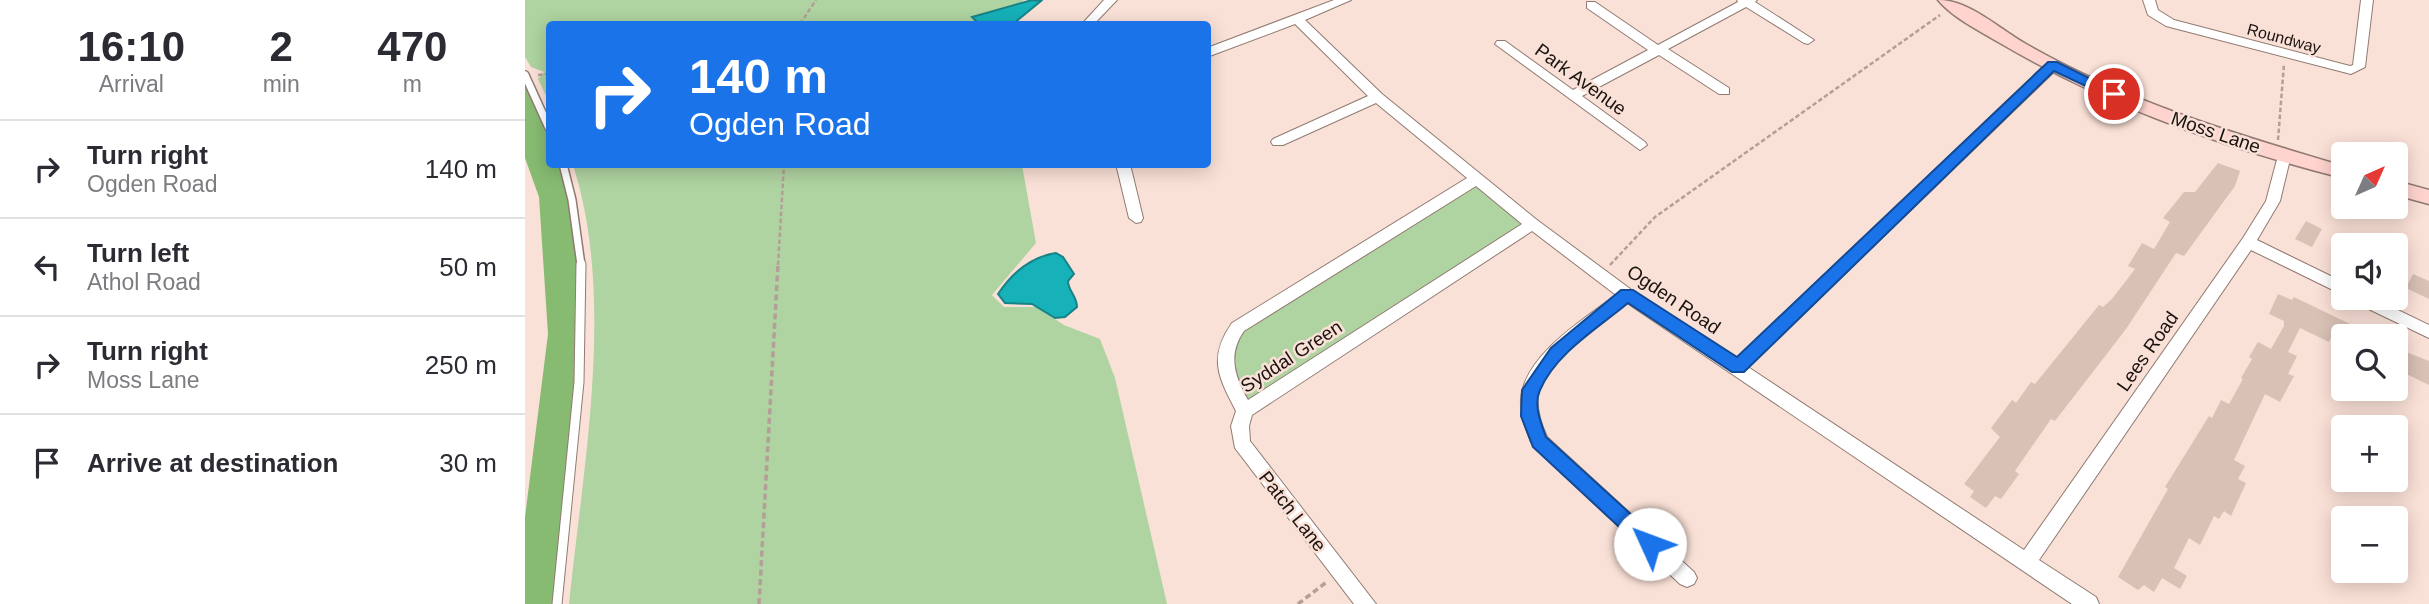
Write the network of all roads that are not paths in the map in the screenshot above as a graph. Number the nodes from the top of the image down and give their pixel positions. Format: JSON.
{"nodes":[{"id":1,"x":1111,"y":0,"type":"edge"},
{"id":2,"x":1345,"y":0,"type":"edge"},
{"id":3,"x":2149,"y":0,"type":"edge"},
{"id":4,"x":2367,"y":0,"type":"edge"},
{"id":5,"x":1747,"y":1,"type":"edge"},
{"id":6,"x":1953,"y":3,"type":"edge"},
{"id":7,"x":1591,"y":5,"type":"dead end"},
{"id":8,"x":1297,"y":19,"type":"junction"},
{"id":9,"x":1091,"y":21,"type":"edge"},
{"id":10,"x":1808,"y":40,"type":"dead end"},
{"id":11,"x":1501,"y":44,"type":"dead end"},
{"id":12,"x":1658,"y":50,"type":"junction"},
{"id":13,"x":1211,"y":51,"type":"edge"},
{"id":14,"x":2053,"y":65,"type":"junction"},
{"id":15,"x":525,"y":75,"type":"edge"},
{"id":16,"x":1724,"y":91,"type":"dead end"},
{"id":17,"x":1572,"y":96,"type":"junction"},
{"id":18,"x":1377,"y":97,"type":"junction"},
{"id":19,"x":546,"y":121,"type":"edge"},
{"id":20,"x":1278,"y":142,"type":"dead end"},
{"id":21,"x":1640,"y":145,"type":"dead end"},
{"id":22,"x":2281,"y":154,"type":"junction"},
{"id":23,"x":564,"y":168,"type":"edge"},
{"id":24,"x":1124,"y":168,"type":"edge"},
{"id":25,"x":2331,"y":169,"type":"edge"},
{"id":26,"x":1476,"y":179,"type":"junction"},
{"id":27,"x":2408,"y":191,"type":"edge"},
{"id":28,"x":2429,"y":197,"type":"edge"},
{"id":29,"x":1136,"y":218,"type":"dead end"},
{"id":30,"x":1532,"y":225,"type":"junction"},
{"id":31,"x":2248,"y":242,"type":"junction"},
{"id":32,"x":2331,"y":283,"type":"edge"},
{"id":33,"x":1627,"y":295,"type":"junction"},
{"id":34,"x":2384,"y":310,"type":"edge"},
{"id":35,"x":2429,"y":332,"type":"edge"},
{"id":36,"x":1738,"y":367,"type":"junction"},
{"id":37,"x":1245,"y":411,"type":"junction"},
{"id":38,"x":2027,"y":562,"type":"junction"},
{"id":39,"x":1687,"y":578,"type":"dead end"},
{"id":40,"x":557,"y":604,"type":"edge"},
{"id":41,"x":1366,"y":604,"type":"edge"},
{"id":42,"x":2089,"y":604,"type":"edge"}],
"edges":[{"from":1,"to":9,"type":"street"},
{"from":2,"to":8,"type":"street"},
{"from":3,"to":4,"type":"street","name":"Roundway"},
{"from":5,"to":10,"type":"street"},
{"from":5,"to":12,"type":"street"},
{"from":6,"to":14,"type":"main road","name":"Moss Lane"},
{"from":7,"to":12,"type":"street"},
{"from":8,"to":13,"type":"street"},
{"from":8,"to":18,"type":"street","name":"Ogden Road"},
{"from":11,"to":17,"type":"street","name":"Park Avenue"},
{"from":12,"to":16,"type":"street"},
{"from":12,"to":17,"type":"street"},
{"from":14,"to":22,"type":"main road","name":"Moss Lane"},
{"from":14,"to":36,"type":"street"},
{"from":15,"to":19,"type":"lane"},
{"from":17,"to":21,"type":"street","name":"Park Avenue"},
{"from":18,"to":20,"type":"street"},
{"from":18,"to":26,"type":"street","name":"Ogden Road"},
{"from":22,"to":25,"type":"main road","name":"Moss Lane"},
{"from":22,"to":31,"type":"street","name":"Lees Road"},
{"from":23,"to":40,"type":"lane"},
{"from":24,"to":29,"type":"street"},
{"from":26,"to":30,"type":"street","name":"Ogden Road"},
{"from":26,"to":37,"type":"street","name":"Syddal Green"},
{"from":27,"to":28,"type":"main road"},
{"from":30,"to":33,"type":"street","name":"Ogden Road"},
{"from":30,"to":37,"type":"street","name":"Syddal Green"},
{"from":31,"to":32,"type":"street"},
{"from":31,"to":38,"type":"street","name":"Lees Road"},
{"from":33,"to":36,"type":"street","name":"Ogden Road"},
{"from":33,"to":39,"type":"street"},
{"from":34,"to":35,"type":"street"},
{"from":36,"to":38,"type":"street","name":"Ogden Road"},
{"from":37,"to":41,"type":"street","name":"Patch Lane"},
{"from":38,"to":42,"type":"street","name":"Ogden Road"}]}
